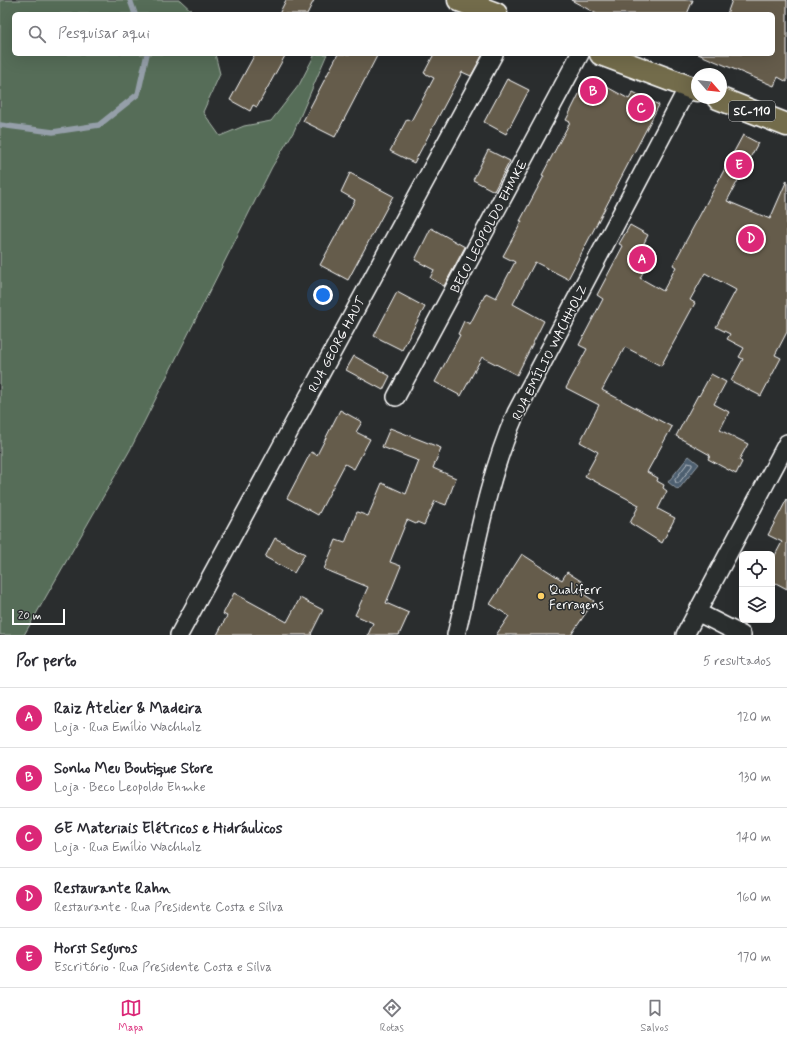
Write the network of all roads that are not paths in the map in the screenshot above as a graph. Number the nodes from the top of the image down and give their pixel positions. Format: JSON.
{"nodes":[{"id":1,"x":459,"y":0,"type":"edge"},
{"id":2,"x":491,"y":12,"type":"edge"},
{"id":3,"x":493,"y":56,"type":"edge"},
{"id":4,"x":579,"y":56,"type":"edge"},
{"id":5,"x":606,"y":56,"type":"edge"},
{"id":6,"x":691,"y":88,"type":"edge"},
{"id":7,"x":691,"y":90,"type":"edge"},
{"id":8,"x":727,"y":102,"type":"edge"},
{"id":9,"x":787,"y":125,"type":"edge"},
{"id":10,"x":396,"y":397,"type":"dead end"},
{"id":11,"x":787,"y":443,"type":"edge"},
{"id":12,"x":697,"y":612,"type":"junction"},
{"id":13,"x":179,"y":635,"type":"edge"},
{"id":14,"x":456,"y":635,"type":"edge"},
{"id":15,"x":684,"y":635,"type":"edge"},
{"id":16,"x":742,"y":635,"type":"edge"}],
"edges":[{"from":1,"to":2,"type":"main road"},
{"from":3,"to":13,"type":"street","name":"RUA GEORG HAUT"},
{"from":4,"to":10,"type":"street","name":"BECO LEOPOLDO EHMKE"},
{"from":5,"to":6,"type":"main road"},
{"from":7,"to":14,"type":"street","name":"RUA EMÍLIO WACHHOLZ"},
{"from":8,"to":9,"type":"main road","number":"SC-110"},
{"from":11,"to":12,"type":"street"},
{"from":12,"to":15,"type":"street"},
{"from":12,"to":16,"type":"street"}]}
